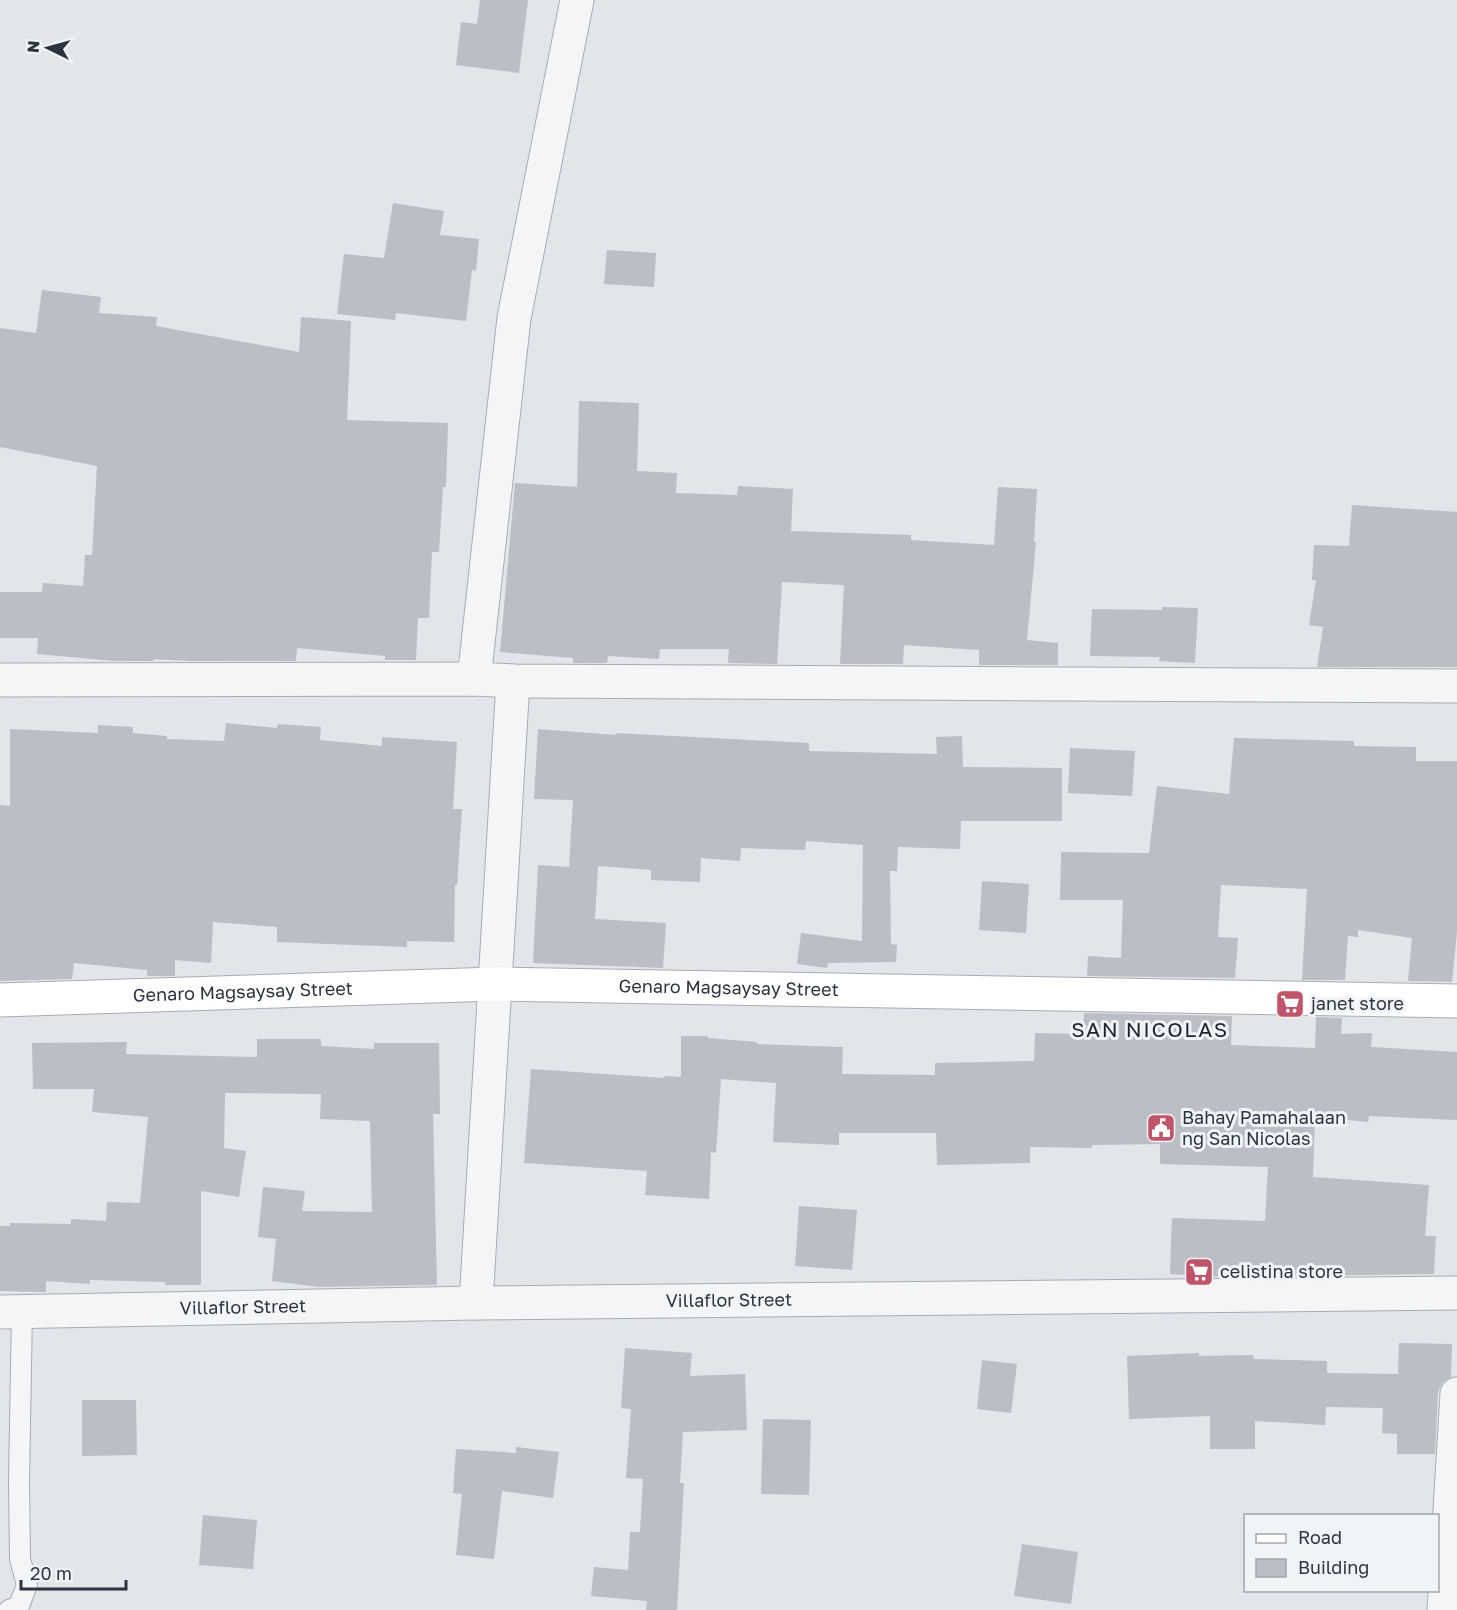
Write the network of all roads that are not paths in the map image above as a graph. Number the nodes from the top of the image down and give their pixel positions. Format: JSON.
{"nodes":[{"id":1,"x":577,"y":0,"type":"edge"},
{"id":2,"x":474,"y":679,"type":"junction"},
{"id":3,"x":0,"y":680,"type":"edge"},
{"id":4,"x":513,"y":681,"type":"junction"},
{"id":5,"x":1457,"y":686,"type":"edge"},
{"id":6,"x":496,"y":984,"type":"junction"},
{"id":7,"x":0,"y":1000,"type":"edge"},
{"id":8,"x":1457,"y":1001,"type":"edge"},
{"id":9,"x":1457,"y":1293,"type":"edge"},
{"id":10,"x":476,"y":1303,"type":"junction"},
{"id":11,"x":11,"y":1312,"type":"edge"},
{"id":12,"x":1457,"y":1394,"type":"edge"},
{"id":13,"x":9,"y":1610,"type":"edge"},
{"id":14,"x":1444,"y":1610,"type":"edge"}],
"edges":[{"from":1,"to":2,"type":"street"},
{"from":2,"to":3,"type":"street"},
{"from":2,"to":4,"type":"street"},
{"from":4,"to":5,"type":"street"},
{"from":4,"to":6,"type":"street"},
{"from":6,"to":7,"type":"street","name":"Genaro Magsaysay Street"},
{"from":6,"to":8,"type":"street","name":"Genaro Magsaysay Street"},
{"from":6,"to":10,"type":"street"},
{"from":9,"to":10,"type":"street","name":"Villaflor Street"},
{"from":10,"to":11,"type":"street","name":"Villaflor Street"},
{"from":11,"to":13,"type":"lane"},
{"from":12,"to":14,"type":"street"}]}
